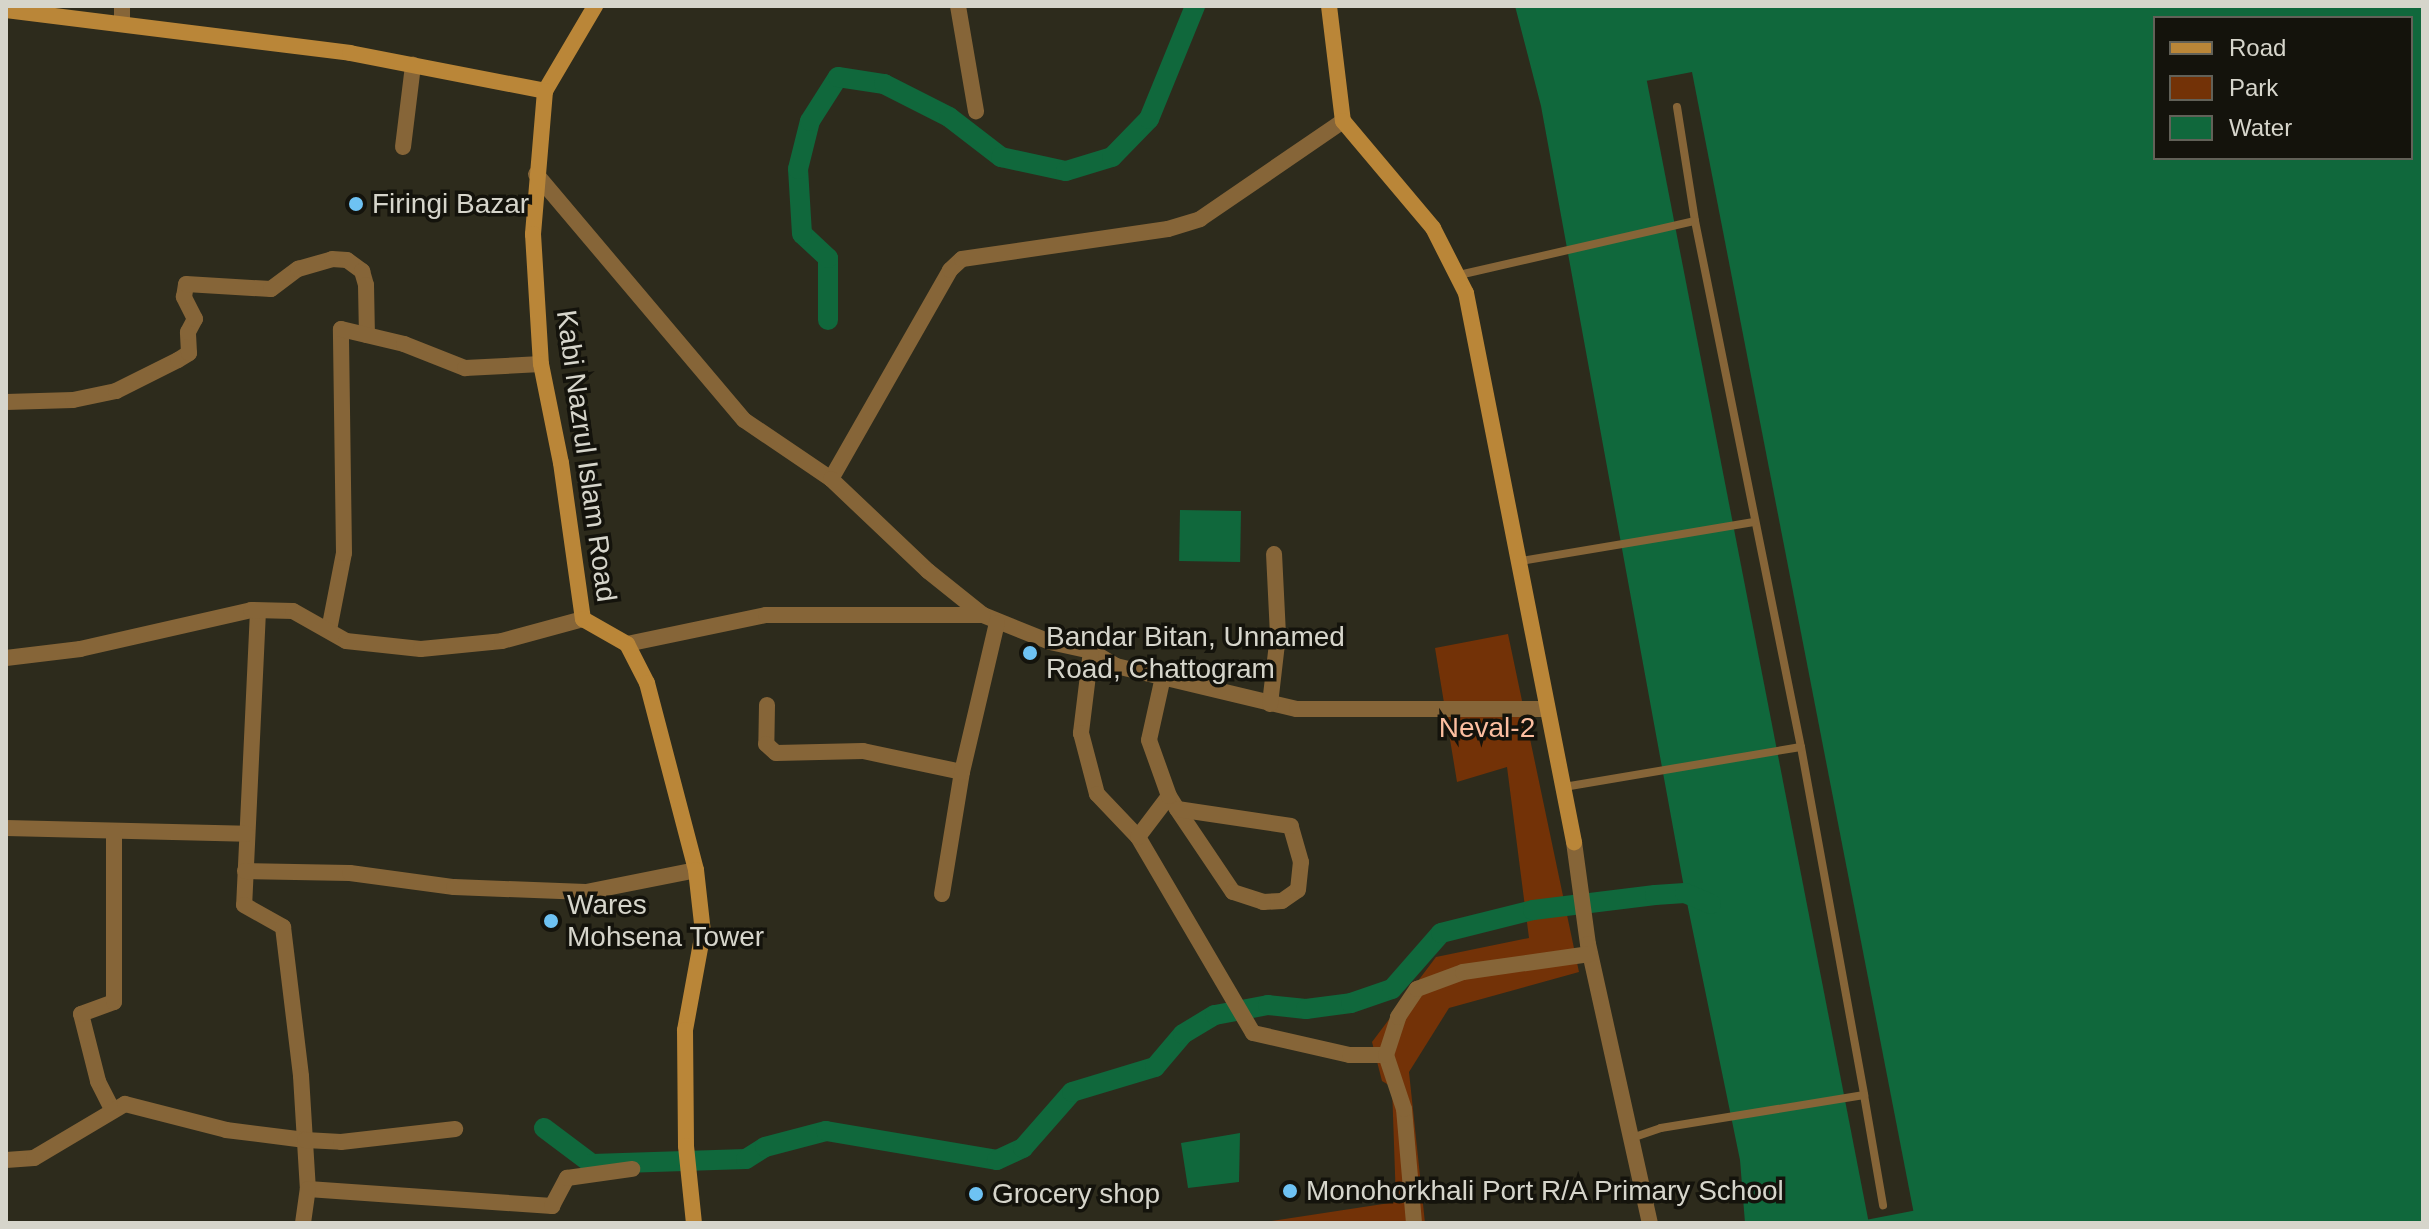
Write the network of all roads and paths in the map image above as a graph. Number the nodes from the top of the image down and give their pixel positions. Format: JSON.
{"nodes":[{"id":1,"x":595,"y":6,"type":"edge"},
{"id":2,"x":958,"y":6,"type":"edge"},
{"id":3,"x":1329,"y":6,"type":"edge"},
{"id":4,"x":6,"y":10,"type":"edge"},
{"id":5,"x":122,"y":14,"type":"edge"},
{"id":6,"x":413,"y":65,"type":"junction"},
{"id":7,"x":545,"y":91,"type":"junction"},
{"id":8,"x":1677,"y":107,"type":"dead end"},
{"id":9,"x":976,"y":111,"type":"dead end"},
{"id":10,"x":1343,"y":121,"type":"junction"},
{"id":11,"x":403,"y":147,"type":"dead end"},
{"id":12,"x":536,"y":174,"type":"junction"},
{"id":13,"x":1695,"y":221,"type":"junction"},
{"id":14,"x":1459,"y":275,"type":"junction"},
{"id":15,"x":367,"y":335,"type":"junction"},
{"id":16,"x":541,"y":364,"type":"junction"},
{"id":17,"x":6,"y":402,"type":"edge"},
{"id":18,"x":831,"y":479,"type":"junction"},
{"id":19,"x":1754,"y":522,"type":"junction"},
{"id":20,"x":1274,"y":554,"type":"dead end"},
{"id":21,"x":1521,"y":561,"type":"junction"},
{"id":22,"x":258,"y":611,"type":"junction"},
{"id":23,"x":583,"y":619,"type":"junction"},
{"id":24,"x":990,"y":619,"type":"junction"},
{"id":25,"x":329,"y":630,"type":"junction"},
{"id":26,"x":627,"y":644,"type":"junction"},
{"id":27,"x":1091,"y":651,"type":"junction"},
{"id":28,"x":6,"y":658,"type":"edge"},
{"id":29,"x":1163,"y":677,"type":"junction"},
{"id":30,"x":1270,"y":704,"type":"junction"},
{"id":31,"x":767,"y":705,"type":"dead end"},
{"id":32,"x":1547,"y":709,"type":"junction"},
{"id":33,"x":1801,"y":747,"type":"junction"},
{"id":34,"x":962,"y":772,"type":"junction"},
{"id":35,"x":1564,"y":787,"type":"junction"},
{"id":36,"x":1173,"y":803,"type":"junction"},
{"id":37,"x":6,"y":828,"type":"edge"},
{"id":38,"x":114,"y":832,"type":"junction"},
{"id":39,"x":246,"y":834,"type":"junction"},
{"id":40,"x":1138,"y":837,"type":"junction"},
{"id":41,"x":1574,"y":842,"type":"joint"},
{"id":42,"x":696,"y":870,"type":"junction"},
{"id":43,"x":245,"y":871,"type":"junction"},
{"id":44,"x":942,"y":894,"type":"dead end"},
{"id":45,"x":1589,"y":949,"type":"junction"},
{"id":46,"x":1386,"y":1055,"type":"junction"},
{"id":47,"x":1864,"y":1095,"type":"junction"},
{"id":48,"x":112,"y":1109,"type":"junction"},
{"id":49,"x":455,"y":1129,"type":"dead end"},
{"id":50,"x":1632,"y":1138,"type":"junction"},
{"id":51,"x":305,"y":1140,"type":"junction"},
{"id":52,"x":6,"y":1160,"type":"edge"},
{"id":53,"x":632,"y":1169,"type":"dead end"},
{"id":54,"x":308,"y":1189,"type":"junction"},
{"id":55,"x":1883,"y":1205,"type":"dead end"},
{"id":56,"x":303,"y":1223,"type":"edge"},
{"id":57,"x":694,"y":1223,"type":"edge"},
{"id":58,"x":1414,"y":1223,"type":"edge"},
{"id":59,"x":1650,"y":1223,"type":"edge"}],
"edges":[{"from":1,"to":7,"type":"main road"},
{"from":2,"to":9,"type":"street"},
{"from":3,"to":10,"type":"main road"},
{"from":4,"to":5,"type":"main road"},
{"from":5,"to":6,"type":"main road"},
{"from":6,"to":7,"type":"main road"},
{"from":6,"to":11,"type":"street"},
{"from":7,"to":12,"type":"main road","name":"Kabi Nazrul Islam Road"},
{"from":8,"to":13,"type":"lane"},
{"from":10,"to":14,"type":"main road"},
{"from":10,"to":18,"type":"street"},
{"from":12,"to":16,"type":"main road","name":"Kabi Nazrul Islam Road"},
{"from":12,"to":18,"type":"street"},
{"from":13,"to":14,"type":"lane"},
{"from":13,"to":19,"type":"lane"},
{"from":14,"to":21,"type":"main road"},
{"from":15,"to":16,"type":"street"},
{"from":15,"to":17,"type":"street"},
{"from":15,"to":25,"type":"street"},
{"from":16,"to":23,"type":"main road","name":"Kabi Nazrul Islam Road"},
{"from":18,"to":24,"type":"street"},
{"from":19,"to":21,"type":"lane"},
{"from":19,"to":33,"type":"lane"},
{"from":20,"to":30,"type":"street"},
{"from":21,"to":32,"type":"main road"},
{"from":22,"to":25,"type":"street"},
{"from":22,"to":28,"type":"street"},
{"from":22,"to":39,"type":"street"},
{"from":23,"to":25,"type":"street"},
{"from":23,"to":26,"type":"main road","name":"Kabi Nazrul Islam Road"},
{"from":24,"to":26,"type":"street"},
{"from":24,"to":27,"type":"street"},
{"from":24,"to":34,"type":"street"},
{"from":26,"to":42,"type":"main road"},
{"from":27,"to":29,"type":"street"},
{"from":27,"to":40,"type":"street"},
{"from":29,"to":30,"type":"street"},
{"from":29,"to":36,"type":"street"},
{"from":30,"to":32,"type":"street"},
{"from":31,"to":34,"type":"street"},
{"from":32,"to":35,"type":"main road"},
{"from":33,"to":35,"type":"lane"},
{"from":33,"to":47,"type":"lane"},
{"from":34,"to":44,"type":"street"},
{"from":35,"to":41,"type":"main road"},
{"from":36,"to":36,"type":"street"},
{"from":36,"to":40,"type":"street"},
{"from":37,"to":38,"type":"street"},
{"from":38,"to":39,"type":"street"},
{"from":38,"to":48,"type":"street"},
{"from":39,"to":43,"type":"street"},
{"from":40,"to":46,"type":"street"},
{"from":41,"to":45,"type":"street"},
{"from":42,"to":43,"type":"street"},
{"from":42,"to":57,"type":"main road"},
{"from":43,"to":51,"type":"street"},
{"from":45,"to":46,"type":"street"},
{"from":45,"to":50,"type":"street"},
{"from":46,"to":58,"type":"street"},
{"from":47,"to":50,"type":"lane"},
{"from":47,"to":55,"type":"lane"},
{"from":48,"to":51,"type":"street"},
{"from":48,"to":52,"type":"street"},
{"from":49,"to":51,"type":"street"},
{"from":50,"to":59,"type":"street"},
{"from":51,"to":54,"type":"street"},
{"from":53,"to":54,"type":"street"},
{"from":54,"to":56,"type":"street"}]}
